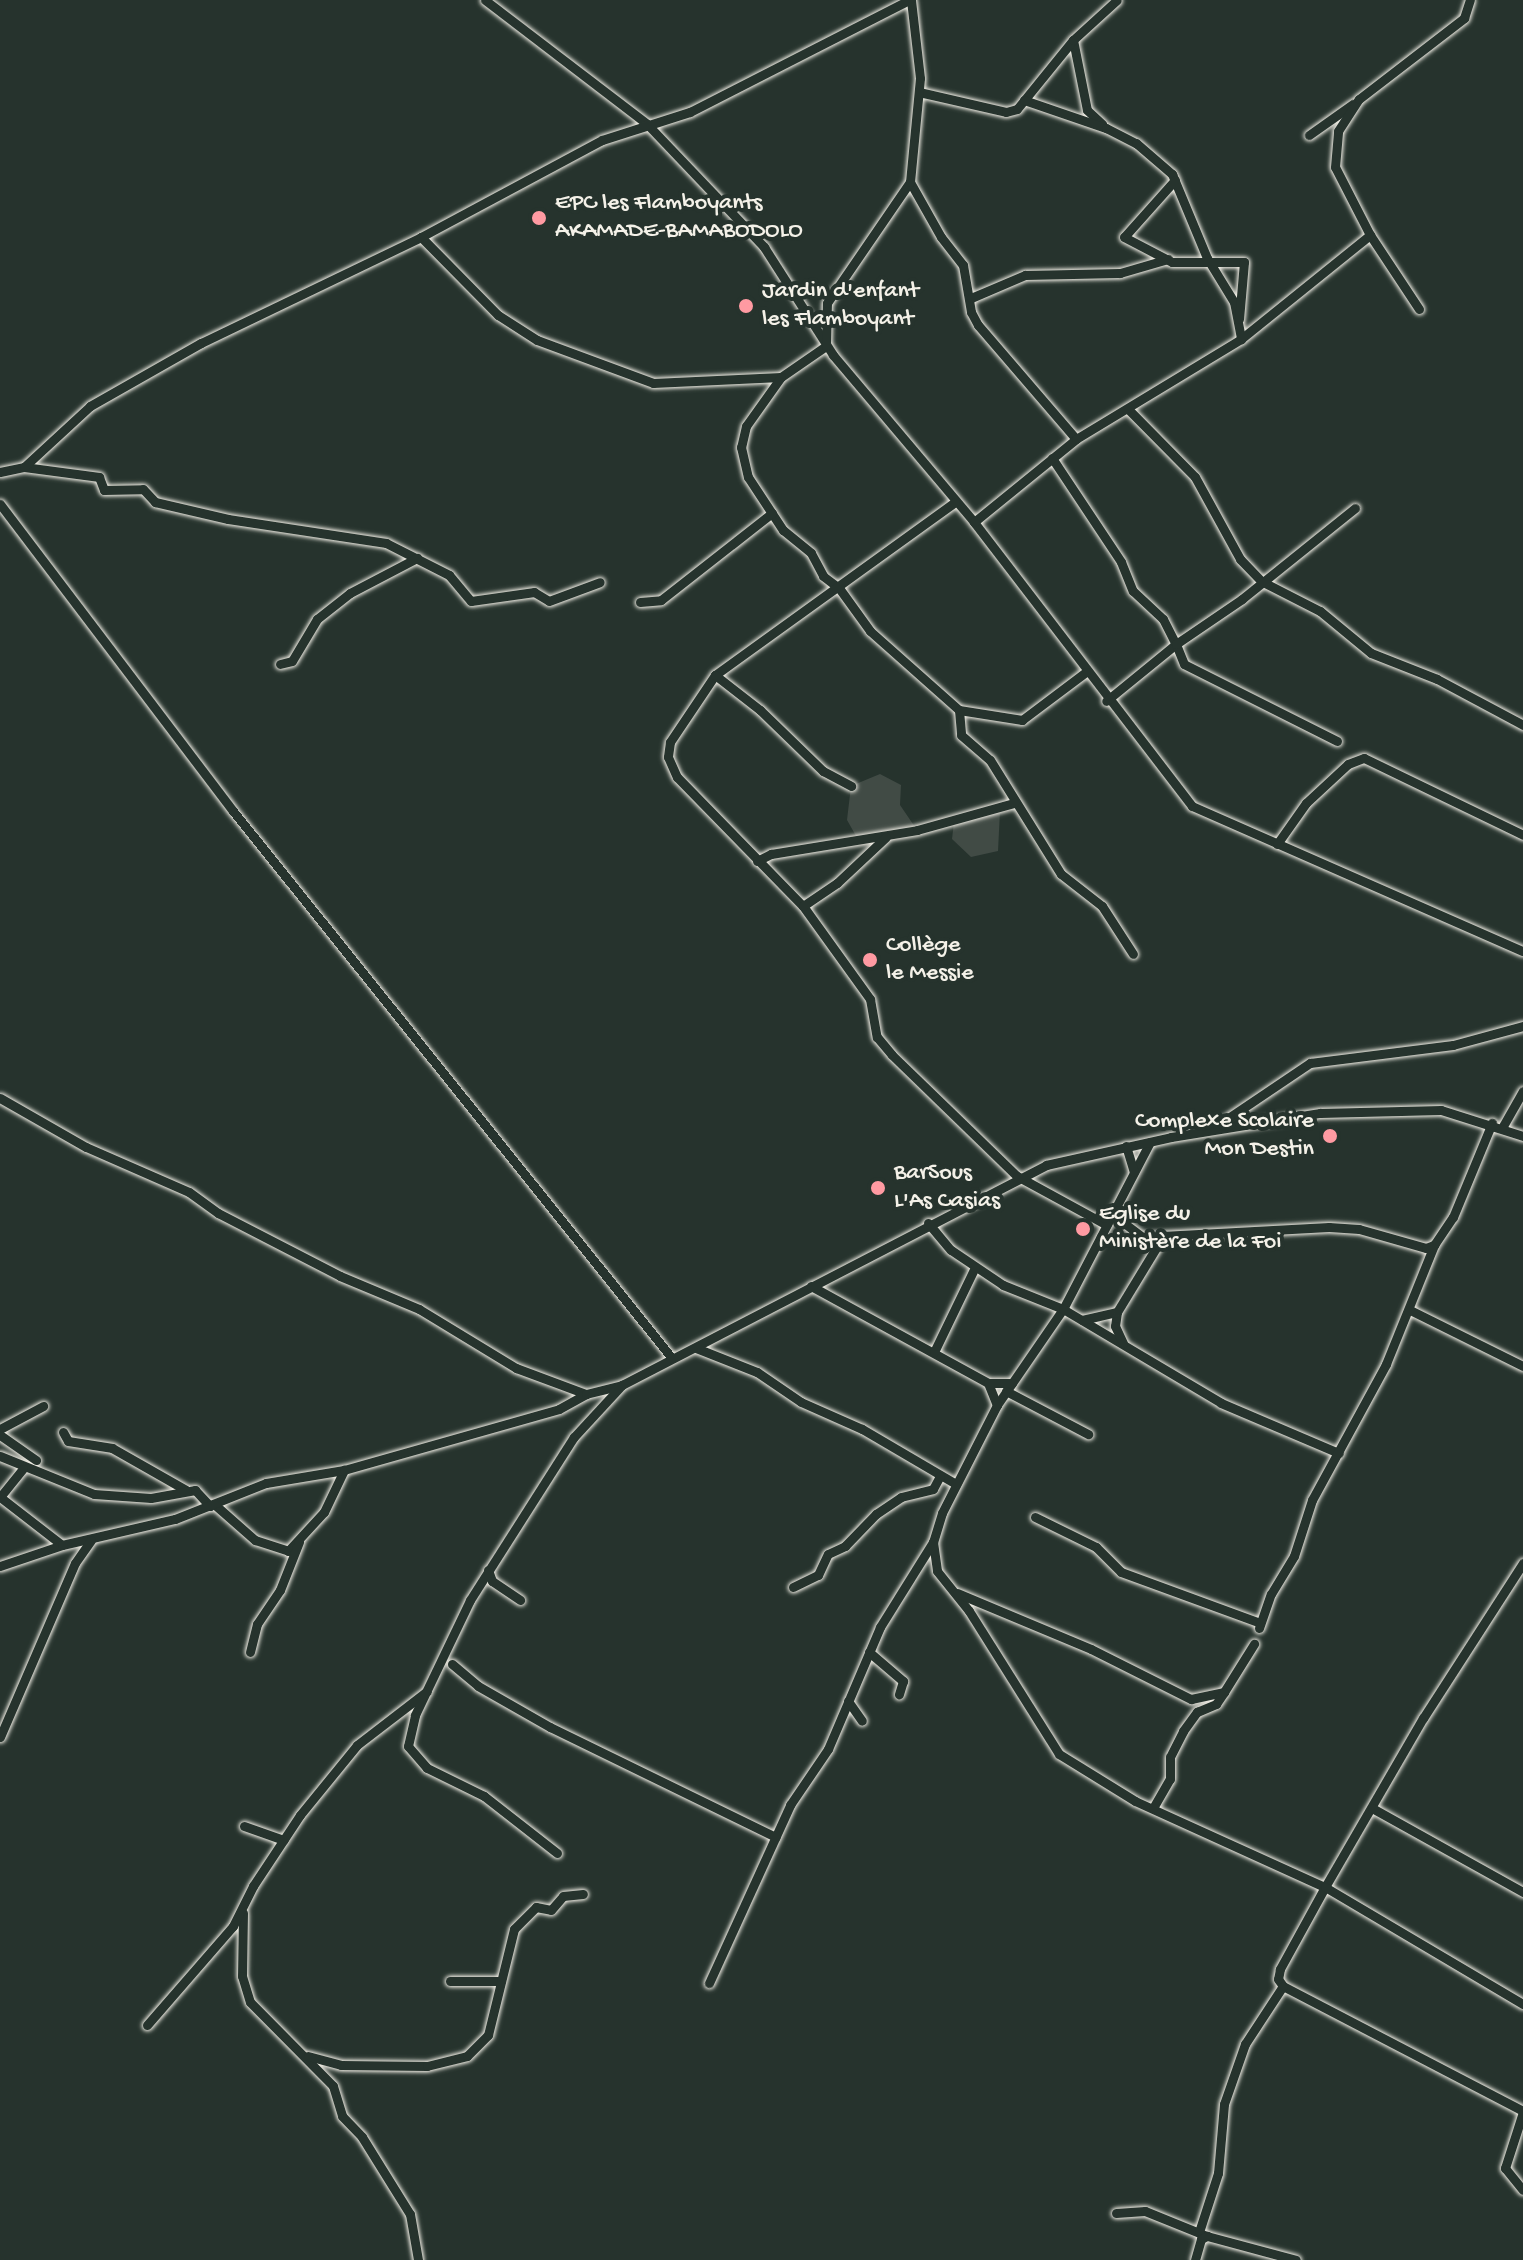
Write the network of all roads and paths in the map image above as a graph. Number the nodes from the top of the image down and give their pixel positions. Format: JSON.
{"nodes":[{"id":1,"x":485,"y":0,"type":"edge"},
{"id":2,"x":910,"y":0,"type":"edge"},
{"id":3,"x":1117,"y":0,"type":"edge"},
{"id":4,"x":1470,"y":0,"type":"edge"},
{"id":5,"x":1073,"y":40,"type":"junction"},
{"id":6,"x":919,"y":92,"type":"junction"},
{"id":7,"x":1359,"y":99,"type":"junction"},
{"id":8,"x":1024,"y":100,"type":"junction"},
{"id":9,"x":647,"y":124,"type":"junction"},
{"id":10,"x":1106,"y":128,"type":"junction"},
{"id":11,"x":1309,"y":135,"type":"dead end"},
{"id":12,"x":1175,"y":180,"type":"junction"},
{"id":13,"x":910,"y":182,"type":"junction"},
{"id":14,"x":1370,"y":235,"type":"junction"},
{"id":15,"x":421,"y":237,"type":"junction"},
{"id":16,"x":1168,"y":259,"type":"junction"},
{"id":17,"x":1211,"y":263,"type":"junction"},
{"id":18,"x":971,"y":298,"type":"junction"},
{"id":19,"x":1419,"y":309,"type":"dead end"},
{"id":20,"x":1238,"y":322,"type":"junction"},
{"id":21,"x":1241,"y":339,"type":"junction"},
{"id":22,"x":826,"y":346,"type":"junction"},
{"id":23,"x":781,"y":377,"type":"junction"},
{"id":24,"x":1128,"y":409,"type":"junction"},
{"id":25,"x":1076,"y":439,"type":"junction"},
{"id":26,"x":1052,"y":458,"type":"junction"},
{"id":27,"x":24,"y":467,"type":"junction"},
{"id":28,"x":0,"y":472,"type":"edge"},
{"id":29,"x":955,"y":502,"type":"junction"},
{"id":30,"x":0,"y":504,"type":"edge"},
{"id":31,"x":1355,"y":508,"type":"dead end"},
{"id":32,"x":772,"y":513,"type":"junction"},
{"id":33,"x":974,"y":522,"type":"junction"},
{"id":34,"x":417,"y":558,"type":"junction"},
{"id":35,"x":1261,"y":581,"type":"junction"},
{"id":36,"x":600,"y":582,"type":"dead end"},
{"id":37,"x":839,"y":588,"type":"junction"},
{"id":38,"x":640,"y":602,"type":"dead end"},
{"id":39,"x":1176,"y":644,"type":"junction"},
{"id":40,"x":280,"y":664,"type":"dead end"},
{"id":41,"x":1086,"y":672,"type":"junction"},
{"id":42,"x":715,"y":675,"type":"junction"},
{"id":43,"x":1106,"y":701,"type":"junction"},
{"id":44,"x":959,"y":710,"type":"junction"},
{"id":45,"x":1523,"y":725,"type":"edge"},
{"id":46,"x":1337,"y":741,"type":"dead end"},
{"id":47,"x":851,"y":786,"type":"dead end"},
{"id":48,"x":1014,"y":803,"type":"junction"},
{"id":49,"x":1523,"y":835,"type":"edge"},
{"id":50,"x":886,"y":837,"type":"junction"},
{"id":51,"x":1277,"y":844,"type":"junction"},
{"id":52,"x":757,"y":861,"type":"junction"},
{"id":53,"x":803,"y":906,"type":"junction"},
{"id":54,"x":1523,"y":951,"type":"edge"},
{"id":55,"x":1133,"y":954,"type":"dead end"},
{"id":56,"x":1523,"y":1026,"type":"edge"},
{"id":57,"x":1523,"y":1091,"type":"edge"},
{"id":58,"x":0,"y":1098,"type":"edge"},
{"id":59,"x":1492,"y":1123,"type":"junction"},
{"id":60,"x":1503,"y":1126,"type":"junction"},
{"id":61,"x":1210,"y":1131,"type":"junction"},
{"id":62,"x":1523,"y":1136,"type":"edge"},
{"id":63,"x":1150,"y":1142,"type":"junction"},
{"id":64,"x":1126,"y":1146,"type":"junction"},
{"id":65,"x":1134,"y":1172,"type":"junction"},
{"id":66,"x":1017,"y":1176,"type":"junction"},
{"id":67,"x":1112,"y":1214,"type":"junction"},
{"id":68,"x":928,"y":1223,"type":"junction"},
{"id":69,"x":1107,"y":1225,"type":"junction"},
{"id":70,"x":1162,"y":1238,"type":"junction"},
{"id":71,"x":1434,"y":1245,"type":"junction"},
{"id":72,"x":975,"y":1267,"type":"junction"},
{"id":73,"x":811,"y":1286,"type":"junction"},
{"id":74,"x":1063,"y":1309,"type":"junction"},
{"id":75,"x":1410,"y":1310,"type":"junction"},
{"id":76,"x":1117,"y":1312,"type":"junction"},
{"id":77,"x":1082,"y":1320,"type":"junction"},
{"id":78,"x":1123,"y":1343,"type":"junction"},
{"id":79,"x":696,"y":1348,"type":"junction"},
{"id":80,"x":934,"y":1352,"type":"junction"},
{"id":81,"x":671,"y":1357,"type":"junction"},
{"id":82,"x":1523,"y":1366,"type":"edge"},
{"id":83,"x":988,"y":1383,"type":"junction"},
{"id":84,"x":622,"y":1385,"type":"junction"},
{"id":85,"x":1009,"y":1387,"type":"junction"},
{"id":86,"x":586,"y":1394,"type":"junction"},
{"id":87,"x":997,"y":1405,"type":"junction"},
{"id":88,"x":43,"y":1406,"type":"dead end"},
{"id":89,"x":0,"y":1432,"type":"edge"},
{"id":90,"x":63,"y":1432,"type":"dead end"},
{"id":91,"x":1088,"y":1434,"type":"dead end"},
{"id":92,"x":1339,"y":1453,"type":"junction"},
{"id":93,"x":0,"y":1456,"type":"edge"},
{"id":94,"x":36,"y":1460,"type":"dead end"},
{"id":95,"x":23,"y":1469,"type":"junction"},
{"id":96,"x":344,"y":1470,"type":"junction"},
{"id":97,"x":940,"y":1476,"type":"junction"},
{"id":98,"x":956,"y":1484,"type":"junction"},
{"id":99,"x":186,"y":1490,"type":"junction"},
{"id":100,"x":0,"y":1497,"type":"edge"},
{"id":101,"x":212,"y":1505,"type":"junction"},
{"id":102,"x":1035,"y":1517,"type":"dead end"},
{"id":103,"x":91,"y":1540,"type":"junction"},
{"id":104,"x":299,"y":1542,"type":"junction"},
{"id":105,"x":933,"y":1542,"type":"junction"},
{"id":106,"x":62,"y":1545,"type":"junction"},
{"id":107,"x":1523,"y":1563,"type":"edge"},
{"id":108,"x":0,"y":1566,"type":"edge"},
{"id":109,"x":488,"y":1570,"type":"junction"},
{"id":110,"x":793,"y":1587,"type":"dead end"},
{"id":111,"x":957,"y":1593,"type":"junction"},
{"id":112,"x":520,"y":1600,"type":"dead end"},
{"id":113,"x":1254,"y":1644,"type":"dead end"},
{"id":114,"x":250,"y":1652,"type":"dead end"},
{"id":115,"x":869,"y":1652,"type":"junction"},
{"id":116,"x":452,"y":1664,"type":"dead end"},
{"id":117,"x":427,"y":1691,"type":"junction"},
{"id":118,"x":1224,"y":1692,"type":"junction"},
{"id":119,"x":899,"y":1694,"type":"dead end"},
{"id":120,"x":848,"y":1701,"type":"junction"},
{"id":121,"x":862,"y":1721,"type":"dead end"},
{"id":122,"x":0,"y":1737,"type":"edge"},
{"id":123,"x":1153,"y":1808,"type":"junction"},
{"id":124,"x":1372,"y":1808,"type":"junction"},
{"id":125,"x":244,"y":1826,"type":"dead end"},
{"id":126,"x":776,"y":1837,"type":"junction"},
{"id":127,"x":284,"y":1840,"type":"junction"},
{"id":128,"x":557,"y":1853,"type":"dead end"},
{"id":129,"x":1325,"y":1887,"type":"junction"},
{"id":130,"x":1523,"y":1892,"type":"edge"},
{"id":131,"x":583,"y":1894,"type":"dead end"},
{"id":132,"x":243,"y":1906,"type":"junction"},
{"id":133,"x":450,"y":1981,"type":"dead end"},
{"id":134,"x":501,"y":1981,"type":"junction"},
{"id":135,"x":709,"y":1983,"type":"dead end"},
{"id":136,"x":1283,"y":1986,"type":"junction"},
{"id":137,"x":1523,"y":2004,"type":"edge"},
{"id":138,"x":147,"y":2025,"type":"dead end"},
{"id":139,"x":301,"y":2053,"type":"junction"},
{"id":140,"x":1523,"y":2111,"type":"edge"},
{"id":141,"x":1523,"y":2190,"type":"edge"},
{"id":142,"x":1116,"y":2213,"type":"dead end"},
{"id":143,"x":1203,"y":2234,"type":"junction"},
{"id":144,"x":418,"y":2260,"type":"edge"},
{"id":145,"x":1195,"y":2260,"type":"edge"},
{"id":146,"x":1296,"y":2260,"type":"edge"}],
"edges":[{"from":1,"to":9,"type":"street"},
{"from":2,"to":6,"type":"street"},
{"from":2,"to":9,"type":"street"},
{"from":3,"to":5,"type":"street"},
{"from":4,"to":7,"type":"street"},
{"from":5,"to":8,"type":"street"},
{"from":5,"to":10,"type":"street"},
{"from":6,"to":8,"type":"street"},
{"from":6,"to":13,"type":"street"},
{"from":7,"to":11,"type":"street"},
{"from":7,"to":14,"type":"street"},
{"from":8,"to":10,"type":"street"},
{"from":9,"to":15,"type":"street"},
{"from":9,"to":22,"type":"street"},
{"from":10,"to":12,"type":"street"},
{"from":12,"to":16,"type":"street"},
{"from":12,"to":17,"type":"street"},
{"from":13,"to":18,"type":"street"},
{"from":13,"to":22,"type":"street"},
{"from":14,"to":19,"type":"street"},
{"from":14,"to":21,"type":"street"},
{"from":15,"to":23,"type":"street"},
{"from":15,"to":27,"type":"street"},
{"from":16,"to":17,"type":"street"},
{"from":16,"to":18,"type":"street"},
{"from":17,"to":20,"type":"street"},
{"from":17,"to":20,"type":"street"},
{"from":18,"to":25,"type":"street"},
{"from":20,"to":21,"type":"street"},
{"from":21,"to":24,"type":"street"},
{"from":22,"to":23,"type":"street"},
{"from":22,"to":29,"type":"street"},
{"from":23,"to":32,"type":"street"},
{"from":24,"to":25,"type":"street"},
{"from":24,"to":35,"type":"street"},
{"from":25,"to":26,"type":"street"},
{"from":26,"to":33,"type":"street"},
{"from":26,"to":39,"type":"street"},
{"from":27,"to":28,"type":"street"},
{"from":27,"to":34,"type":"street"},
{"from":29,"to":33,"type":"street"},
{"from":29,"to":37,"type":"street"},
{"from":30,"to":81,"type":"street"},
{"from":31,"to":35,"type":"street"},
{"from":32,"to":37,"type":"street"},
{"from":32,"to":38,"type":"street"},
{"from":33,"to":41,"type":"street"},
{"from":34,"to":36,"type":"street"},
{"from":34,"to":40,"type":"street"},
{"from":35,"to":39,"type":"street"},
{"from":35,"to":45,"type":"street"},
{"from":37,"to":42,"type":"street"},
{"from":37,"to":44,"type":"street"},
{"from":39,"to":43,"type":"street"},
{"from":39,"to":46,"type":"street"},
{"from":41,"to":43,"type":"street"},
{"from":41,"to":44,"type":"street"},
{"from":42,"to":47,"type":"street"},
{"from":42,"to":52,"type":"street"},
{"from":43,"to":51,"type":"street"},
{"from":44,"to":48,"type":"street"},
{"from":48,"to":50,"type":"street"},
{"from":48,"to":55,"type":"street"},
{"from":49,"to":51,"type":"street"},
{"from":50,"to":52,"type":"street"},
{"from":50,"to":53,"type":"street"},
{"from":51,"to":54,"type":"street"},
{"from":52,"to":53,"type":"street"},
{"from":53,"to":66,"type":"street"},
{"from":56,"to":61,"type":"street"},
{"from":57,"to":60,"type":"street"},
{"from":58,"to":86,"type":"street"},
{"from":59,"to":60,"type":"street"},
{"from":59,"to":61,"type":"street"},
{"from":59,"to":71,"type":"street"},
{"from":60,"to":62,"type":"street"},
{"from":61,"to":63,"type":"street"},
{"from":63,"to":64,"type":"street"},
{"from":63,"to":65,"type":"street"},
{"from":64,"to":65,"type":"street"},
{"from":64,"to":66,"type":"street"},
{"from":65,"to":67,"type":"street"},
{"from":66,"to":68,"type":"street"},
{"from":66,"to":69,"type":"street"},
{"from":67,"to":69,"type":"street"},
{"from":67,"to":70,"type":"street"},
{"from":68,"to":72,"type":"street"},
{"from":68,"to":73,"type":"street"},
{"from":69,"to":74,"type":"street"},
{"from":70,"to":71,"type":"street"},
{"from":70,"to":76,"type":"street"},
{"from":71,"to":75,"type":"street"},
{"from":72,"to":74,"type":"street"},
{"from":72,"to":80,"type":"street"},
{"from":73,"to":79,"type":"street"},
{"from":73,"to":80,"type":"street"},
{"from":74,"to":77,"type":"street"},
{"from":74,"to":85,"type":"street"},
{"from":75,"to":82,"type":"street"},
{"from":75,"to":92,"type":"street"},
{"from":76,"to":77,"type":"street"},
{"from":76,"to":78,"type":"street"},
{"from":77,"to":78,"type":"street"},
{"from":78,"to":92,"type":"street"},
{"from":79,"to":81,"type":"street"},
{"from":79,"to":97,"type":"street"},
{"from":80,"to":83,"type":"street"},
{"from":81,"to":84,"type":"street"},
{"from":83,"to":85,"type":"street"},
{"from":83,"to":87,"type":"street"},
{"from":84,"to":86,"type":"street"},
{"from":84,"to":109,"type":"street"},
{"from":85,"to":87,"type":"street"},
{"from":85,"to":91,"type":"street"},
{"from":86,"to":96,"type":"street"},
{"from":87,"to":98,"type":"street"},
{"from":88,"to":89,"type":"street"},
{"from":89,"to":94,"type":"street"},
{"from":90,"to":99,"type":"street"},
{"from":92,"to":102,"type":"street"},
{"from":93,"to":95,"type":"street"},
{"from":95,"to":99,"type":"street"},
{"from":95,"to":100,"type":"street"},
{"from":96,"to":101,"type":"street"},
{"from":96,"to":104,"type":"street"},
{"from":97,"to":98,"type":"street"},
{"from":97,"to":110,"type":"street"},
{"from":98,"to":105,"type":"street"},
{"from":99,"to":101,"type":"street"},
{"from":100,"to":106,"type":"street"},
{"from":101,"to":103,"type":"street"},
{"from":101,"to":104,"type":"street"},
{"from":103,"to":106,"type":"street"},
{"from":103,"to":122,"type":"street"},
{"from":104,"to":114,"type":"street"},
{"from":105,"to":111,"type":"street"},
{"from":105,"to":115,"type":"street"},
{"from":106,"to":108,"type":"street"},
{"from":107,"to":124,"type":"street"},
{"from":109,"to":112,"type":"street"},
{"from":109,"to":117,"type":"street"},
{"from":111,"to":118,"type":"street"},
{"from":111,"to":123,"type":"street"},
{"from":113,"to":118,"type":"street"},
{"from":115,"to":119,"type":"street"},
{"from":115,"to":120,"type":"street"},
{"from":116,"to":126,"type":"street"},
{"from":117,"to":127,"type":"street"},
{"from":117,"to":128,"type":"street"},
{"from":118,"to":123,"type":"street"},
{"from":120,"to":121,"type":"street"},
{"from":120,"to":126,"type":"street"},
{"from":123,"to":129,"type":"street"},
{"from":124,"to":129,"type":"street"},
{"from":124,"to":130,"type":"street"},
{"from":125,"to":127,"type":"street"},
{"from":126,"to":135,"type":"street"},
{"from":127,"to":132,"type":"street"},
{"from":129,"to":136,"type":"street"},
{"from":129,"to":137,"type":"street"},
{"from":131,"to":134,"type":"street"},
{"from":132,"to":138,"type":"street"},
{"from":132,"to":139,"type":"street"},
{"from":133,"to":134,"type":"street"},
{"from":134,"to":139,"type":"street"},
{"from":136,"to":140,"type":"street"},
{"from":136,"to":143,"type":"street"},
{"from":139,"to":144,"type":"street"},
{"from":140,"to":141,"type":"street"},
{"from":142,"to":143,"type":"street"},
{"from":143,"to":145,"type":"street"},
{"from":143,"to":146,"type":"street"}]}
